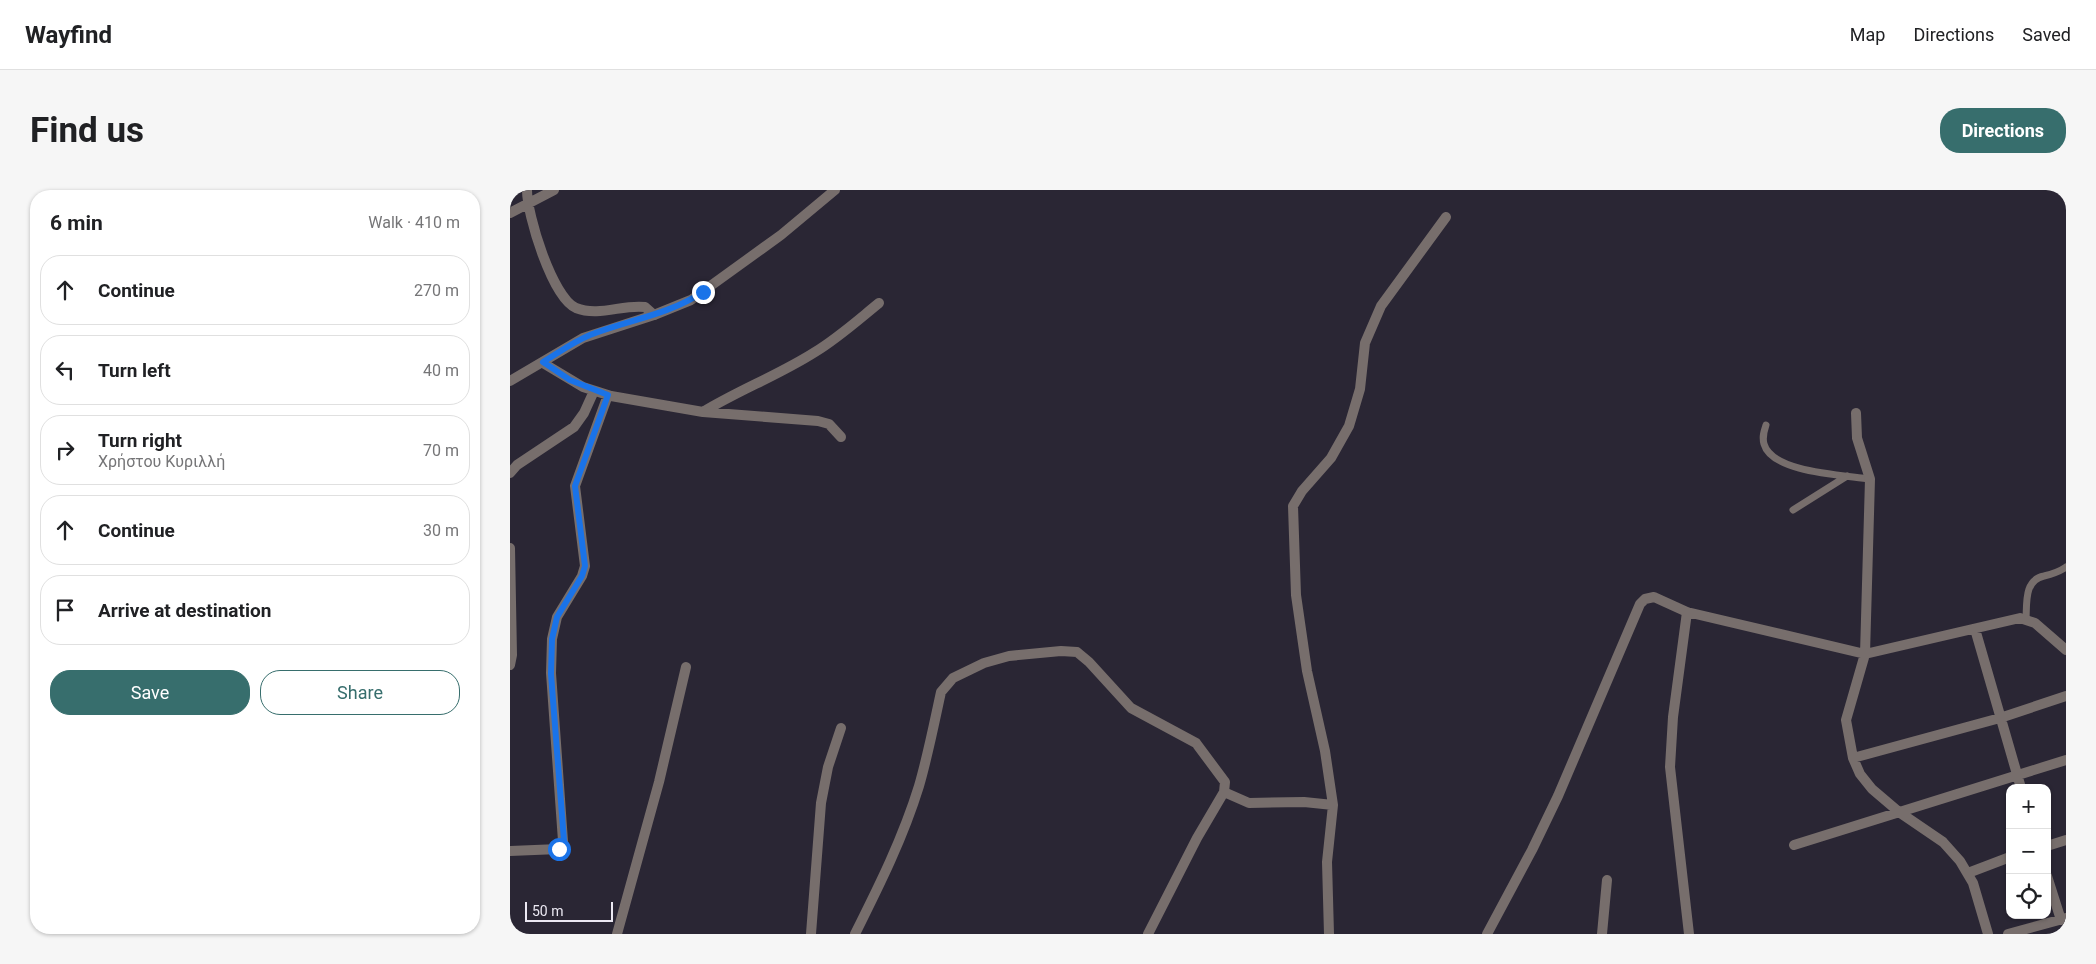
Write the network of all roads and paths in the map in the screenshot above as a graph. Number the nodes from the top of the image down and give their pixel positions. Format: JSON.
{"nodes":[{"id":1,"x":527,"y":190,"type":"edge"},
{"id":2,"x":554,"y":190,"type":"edge"},
{"id":3,"x":835,"y":190,"type":"edge"},
{"id":4,"x":527,"y":204,"type":"junction"},
{"id":5,"x":510,"y":213,"type":"edge"},
{"id":6,"x":1446,"y":217,"type":"dead end"},
{"id":7,"x":878,"y":302,"type":"dead end"},
{"id":8,"x":654,"y":315,"type":"junction"},
{"id":9,"x":543,"y":362,"type":"junction"},
{"id":10,"x":510,"y":381,"type":"edge"},
{"id":11,"x":594,"y":391,"type":"junction"},
{"id":12,"x":608,"y":395,"type":"junction"},
{"id":13,"x":703,"y":412,"type":"junction"},
{"id":14,"x":1856,"y":413,"type":"dead end"},
{"id":15,"x":1766,"y":425,"type":"dead end"},
{"id":16,"x":841,"y":437,"type":"dead end"},
{"id":17,"x":510,"y":473,"type":"edge"},
{"id":18,"x":1847,"y":476,"type":"junction"},
{"id":19,"x":1870,"y":479,"type":"junction"},
{"id":20,"x":1793,"y":510,"type":"dead end"},
{"id":21,"x":510,"y":548,"type":"edge"},
{"id":22,"x":2066,"y":567,"type":"edge"},
{"id":23,"x":1687,"y":612,"type":"junction"},
{"id":24,"x":2026,"y":619,"type":"junction"},
{"id":25,"x":1975,"y":629,"type":"junction"},
{"id":26,"x":2066,"y":650,"type":"edge"},
{"id":27,"x":1864,"y":654,"type":"junction"},
{"id":28,"x":510,"y":665,"type":"edge"},
{"id":29,"x":686,"y":667,"type":"dead end"},
{"id":30,"x":2066,"y":696,"type":"edge"},
{"id":31,"x":2000,"y":718,"type":"junction"},
{"id":32,"x":841,"y":728,"type":"dead end"},
{"id":33,"x":1853,"y":758,"type":"junction"},
{"id":34,"x":2066,"y":760,"type":"edge"},
{"id":35,"x":2016,"y":774,"type":"junction"},
{"id":36,"x":2019,"y":784,"type":"edge"},
{"id":37,"x":1224,"y":792,"type":"junction"},
{"id":38,"x":1333,"y":805,"type":"junction"},
{"id":39,"x":1899,"y":812,"type":"junction"},
{"id":40,"x":2066,"y":840,"type":"edge"},
{"id":41,"x":1794,"y":845,"type":"dead end"},
{"id":42,"x":2051,"y":845,"type":"edge"},
{"id":43,"x":510,"y":852,"type":"edge"},
{"id":44,"x":2006,"y":859,"type":"edge"},
{"id":45,"x":1968,"y":873,"type":"junction"},
{"id":46,"x":1607,"y":880,"type":"dead end"},
{"id":47,"x":2051,"y":886,"type":"edge"},
{"id":48,"x":2064,"y":919,"type":"edge"},
{"id":49,"x":617,"y":934,"type":"edge"},
{"id":50,"x":811,"y":934,"type":"edge"},
{"id":51,"x":855,"y":934,"type":"edge"},
{"id":52,"x":1148,"y":934,"type":"edge"},
{"id":53,"x":1329,"y":934,"type":"edge"},
{"id":54,"x":1487,"y":934,"type":"edge"},
{"id":55,"x":1602,"y":934,"type":"edge"},
{"id":56,"x":1689,"y":934,"type":"edge"},
{"id":57,"x":1988,"y":934,"type":"edge"},
{"id":58,"x":2008,"y":934,"type":"edge"}],
"edges":[{"from":1,"to":4,"type":"street"},
{"from":2,"to":4,"type":"street"},
{"from":3,"to":8,"type":"street"},
{"from":4,"to":5,"type":"street"},
{"from":4,"to":8,"type":"street"},
{"from":6,"to":38,"type":"street"},
{"from":7,"to":13,"type":"street"},
{"from":8,"to":9,"type":"street"},
{"from":9,"to":10,"type":"street"},
{"from":9,"to":11,"type":"street"},
{"from":11,"to":12,"type":"street"},
{"from":11,"to":17,"type":"street"},
{"from":12,"to":13,"type":"street"},
{"from":12,"to":43,"type":"street"},
{"from":13,"to":16,"type":"street"},
{"from":14,"to":19,"type":"street"},
{"from":15,"to":18,"type":"lane"},
{"from":18,"to":19,"type":"lane"},
{"from":18,"to":20,"type":"lane"},
{"from":19,"to":27,"type":"street"},
{"from":21,"to":28,"type":"street"},
{"from":22,"to":24,"type":"lane"},
{"from":23,"to":27,"type":"street"},
{"from":23,"to":54,"type":"street"},
{"from":23,"to":56,"type":"street"},
{"from":24,"to":25,"type":"street"},
{"from":24,"to":26,"type":"street"},
{"from":25,"to":27,"type":"street"},
{"from":25,"to":31,"type":"street"},
{"from":27,"to":33,"type":"street"},
{"from":29,"to":49,"type":"street"},
{"from":30,"to":31,"type":"street"},
{"from":31,"to":33,"type":"street"},
{"from":31,"to":35,"type":"street"},
{"from":32,"to":50,"type":"street"},
{"from":33,"to":39,"type":"street"},
{"from":34,"to":35,"type":"street"},
{"from":35,"to":36,"type":"street"},
{"from":35,"to":39,"type":"street"},
{"from":37,"to":38,"type":"street"},
{"from":37,"to":51,"type":"street"},
{"from":37,"to":52,"type":"street"},
{"from":38,"to":53,"type":"street"},
{"from":39,"to":41,"type":"street"},
{"from":39,"to":45,"type":"street"},
{"from":40,"to":42,"type":"street"},
{"from":44,"to":45,"type":"street"},
{"from":45,"to":57,"type":"street"},
{"from":46,"to":55,"type":"street"},
{"from":47,"to":48,"type":"street"},
{"from":48,"to":58,"type":"street"}]}
